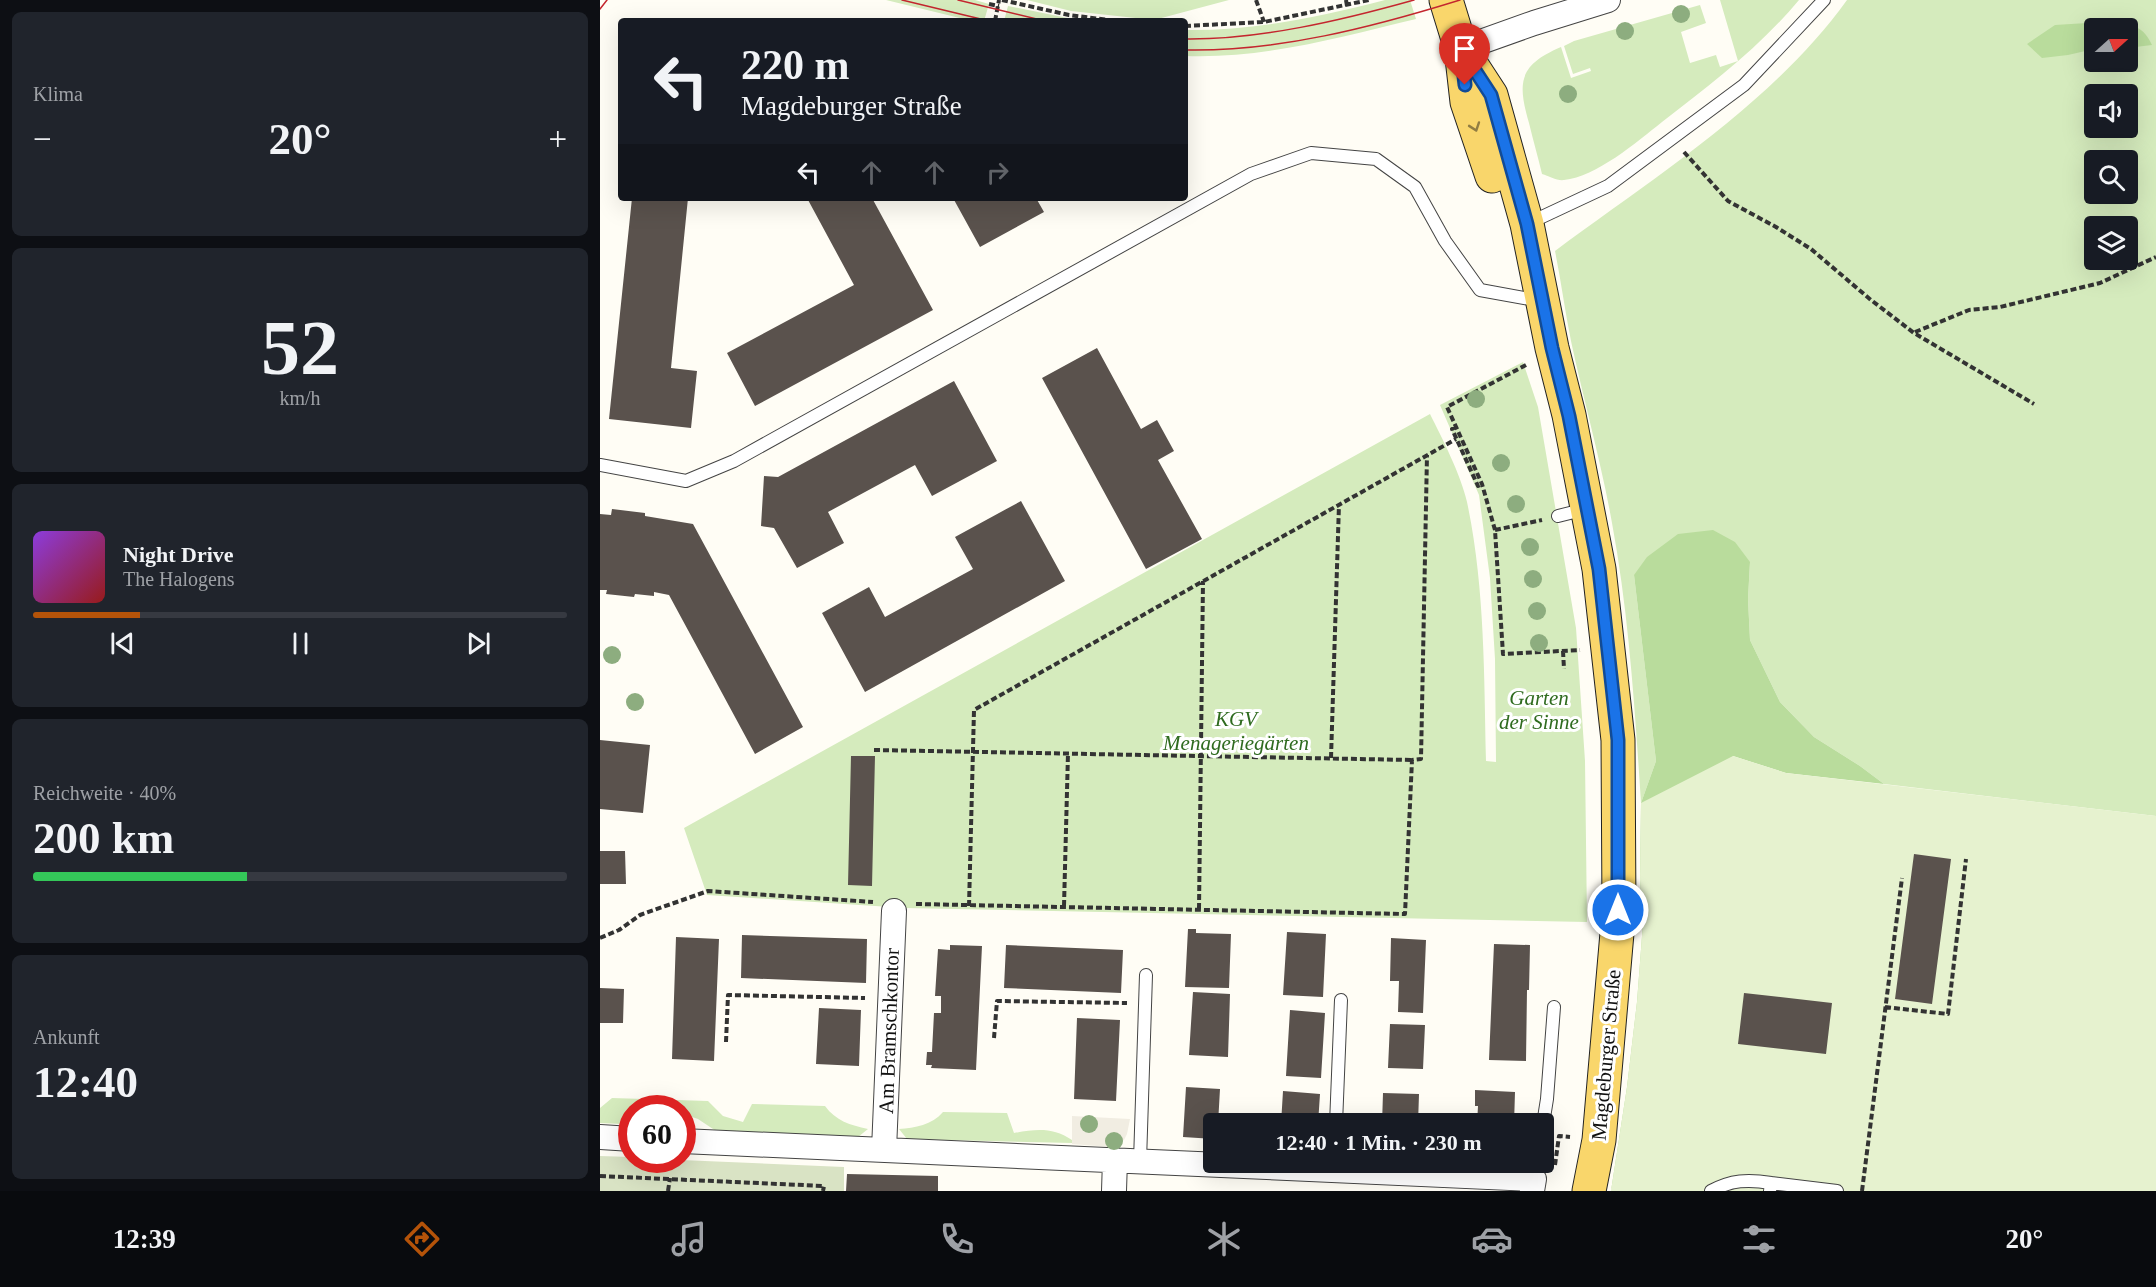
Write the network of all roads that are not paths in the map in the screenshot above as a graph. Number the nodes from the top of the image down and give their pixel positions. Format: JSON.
{"nodes":[{"id":1,"x":1608,"y":0,"type":"edge"},
{"id":2,"x":1824,"y":0,"type":"edge"},
{"id":3,"x":1446,"y":2,"type":"edge"},
{"id":4,"x":1461,"y":49,"type":"junction"},
{"id":5,"x":1527,"y":224,"type":"junction"},
{"id":6,"x":1535,"y":300,"type":"junction"},
{"id":7,"x":1552,"y":348,"type":"junction"},
{"id":8,"x":600,"y":465,"type":"edge"},
{"id":9,"x":897,"y":906,"type":"road end"},
{"id":10,"x":1146,"y":975,"type":"dead end"},
{"id":11,"x":1341,"y":1000,"type":"dead end"},
{"id":12,"x":1554,"y":1007,"type":"dead end"},
{"id":13,"x":1336,"y":1113,"type":"edge"},
{"id":14,"x":1545,"y":1113,"type":"edge"},
{"id":15,"x":600,"y":1137,"type":"edge"},
{"id":16,"x":618,"y":1138,"type":"edge"},
{"id":17,"x":696,"y":1142,"type":"edge"},
{"id":18,"x":884,"y":1150,"type":"junction"},
{"id":19,"x":1115,"y":1160,"type":"junction"},
{"id":20,"x":1140,"y":1161,"type":"junction"},
{"id":21,"x":1203,"y":1163,"type":"edge"},
{"id":22,"x":1451,"y":1173,"type":"edge"},
{"id":23,"x":1534,"y":1178,"type":"edge"},
{"id":24,"x":1770,"y":1187,"type":"edge"},
{"id":25,"x":1114,"y":1191,"type":"edge"},
{"id":26,"x":1589,"y":1191,"type":"edge"},
{"id":27,"x":1711,"y":1191,"type":"edge"},
{"id":28,"x":1837,"y":1191,"type":"edge"}],
"edges":[{"from":1,"to":4,"type":"street"},
{"from":2,"to":5,"type":"lane"},
{"from":3,"to":4,"type":"main road","name":"Magdeburger Straße"},
{"from":4,"to":5,"type":"main road","name":"Magdeburger Straße"},
{"from":4,"to":6,"type":"main road","name":"Magdeburger Straße","one_way":true},
{"from":5,"to":7,"type":"main road","name":"Magdeburger Straße"},
{"from":6,"to":7,"type":"main road","name":"Magdeburger Straße"},
{"from":6,"to":8,"type":"lane"},
{"from":7,"to":26,"type":"main road","name":"Magdeburger Straße"},
{"from":9,"to":18,"type":"street","name":"Am Bramschkontor"},
{"from":10,"to":20,"type":"lane"},
{"from":11,"to":13,"type":"lane"},
{"from":12,"to":14,"type":"lane"},
{"from":15,"to":16,"type":"street"},
{"from":17,"to":18,"type":"street"},
{"from":18,"to":19,"type":"street"},
{"from":19,"to":20,"type":"street"},
{"from":19,"to":25,"type":"street"},
{"from":20,"to":21,"type":"street"},
{"from":22,"to":23,"type":"street"},
{"from":24,"to":27,"type":"lane"},
{"from":24,"to":28,"type":"lane"}]}
